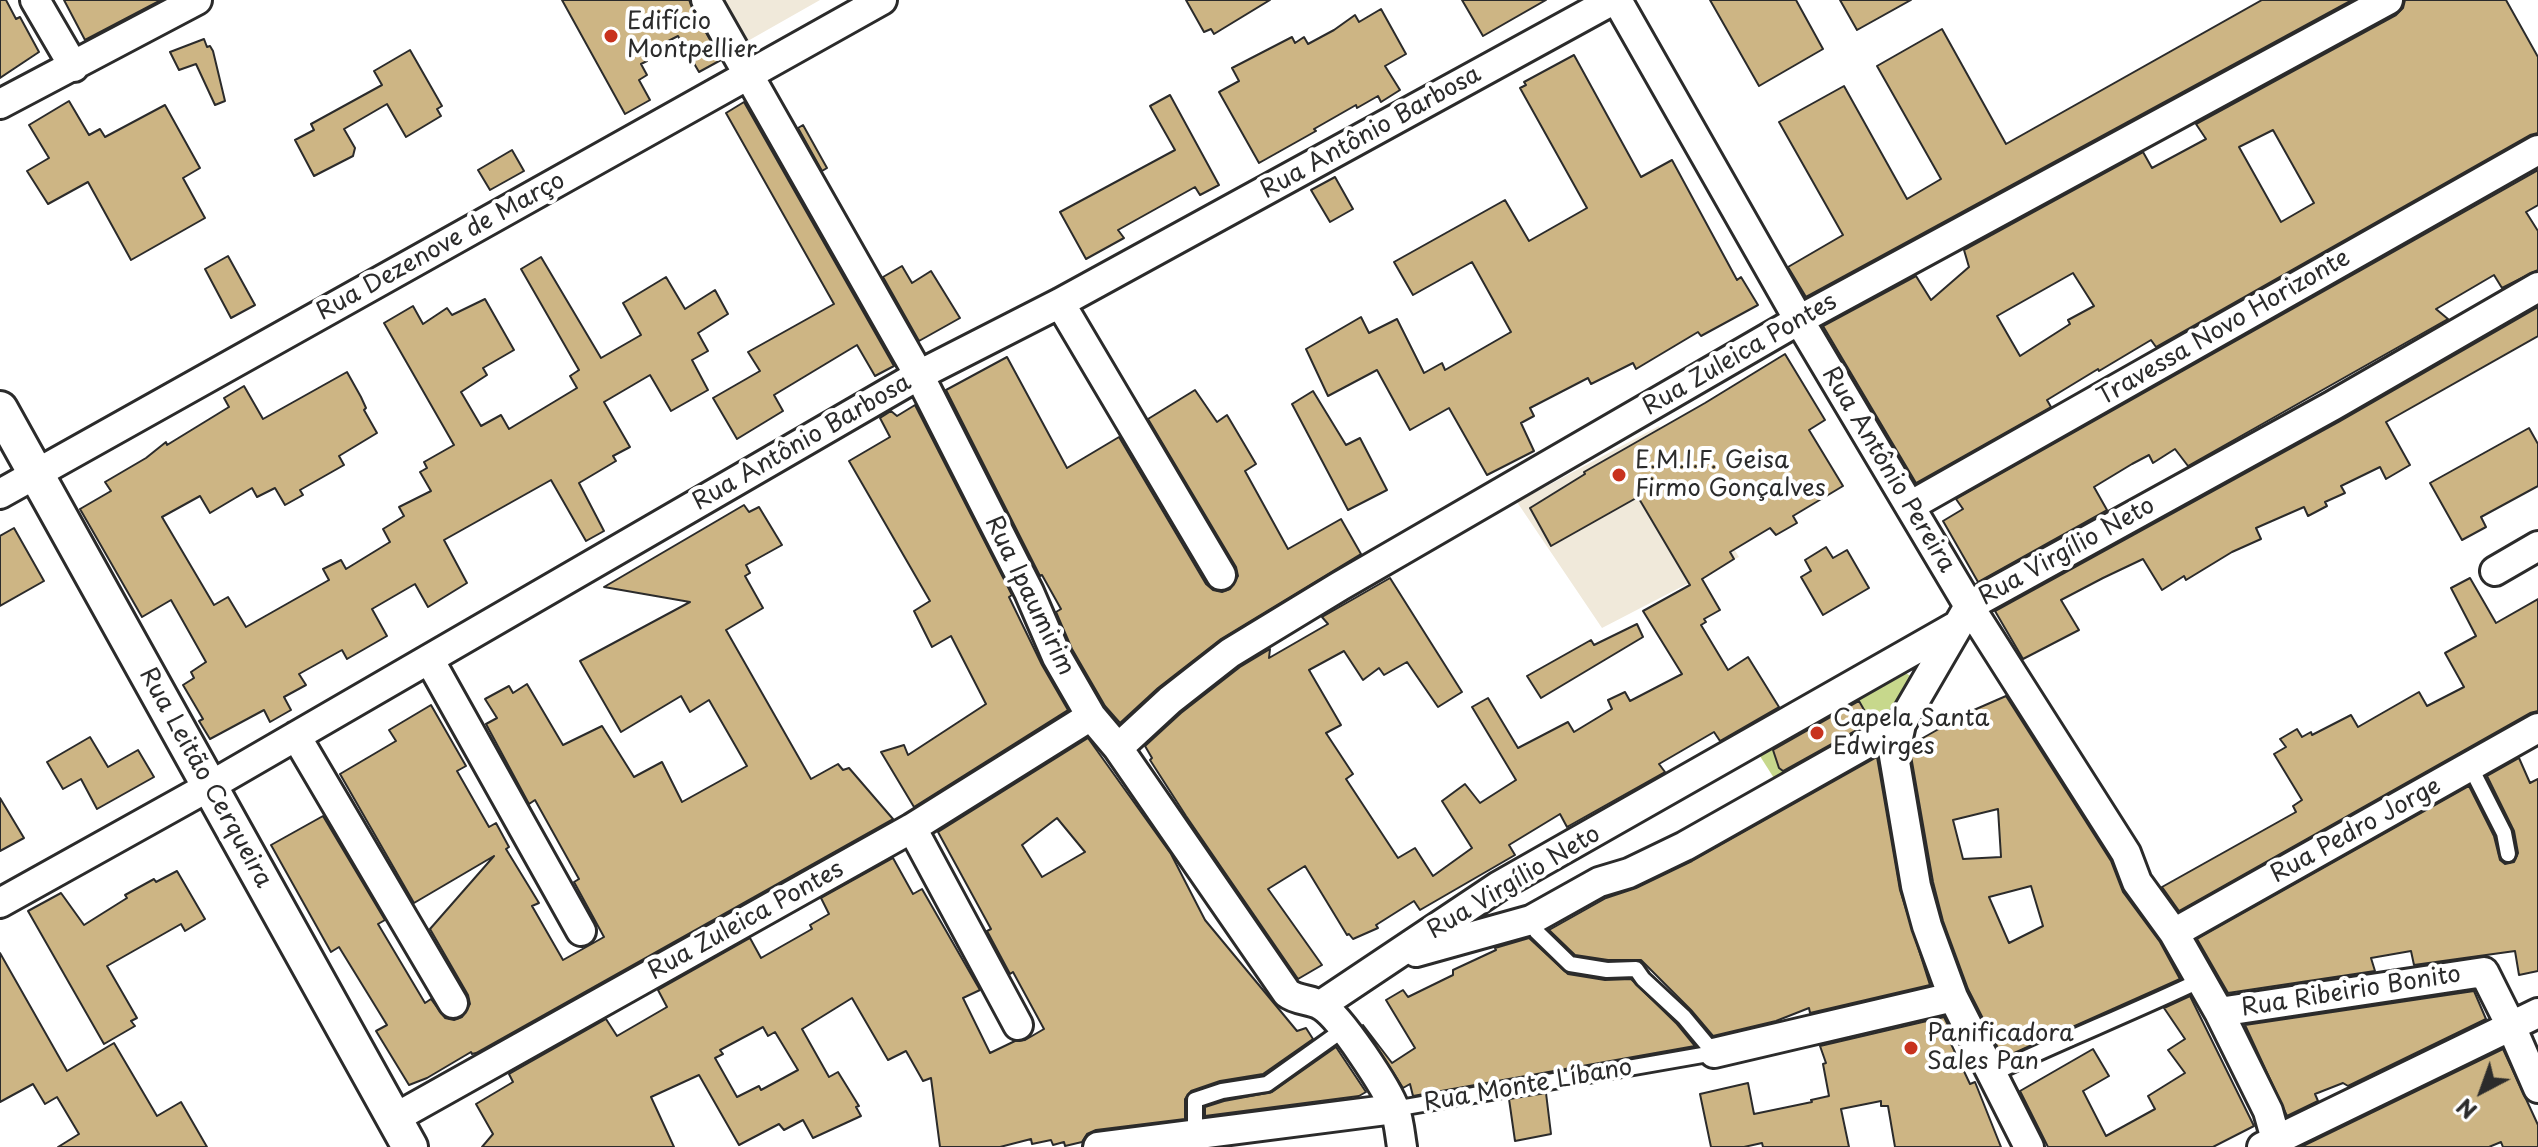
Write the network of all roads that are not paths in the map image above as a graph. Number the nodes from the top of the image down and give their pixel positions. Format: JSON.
{"nodes":[{"id":1,"x":35,"y":0,"type":"edge"},
{"id":2,"x":197,"y":0,"type":"edge"},
{"id":3,"x":706,"y":0,"type":"edge"},
{"id":4,"x":882,"y":0,"type":"edge"},
{"id":5,"x":1615,"y":0,"type":"edge"},
{"id":6,"x":2388,"y":0,"type":"edge"},
{"id":7,"x":74,"y":67,"type":"junction"},
{"id":8,"x":748,"y":76,"type":"junction"},
{"id":9,"x":0,"y":104,"type":"edge"},
{"id":10,"x":2538,"y":150,"type":"edge"},
{"id":11,"x":2538,"y":287,"type":"edge"},
{"id":12,"x":1060,"y":303,"type":"junction"},
{"id":13,"x":1799,"y":320,"type":"junction"},
{"id":14,"x":919,"y":375,"type":"junction"},
{"id":15,"x":0,"y":409,"type":"edge"},
{"id":16,"x":36,"y":474,"type":"junction"},
{"id":17,"x":0,"y":494,"type":"edge"},
{"id":18,"x":1910,"y":506,"type":"junction"},
{"id":19,"x":2538,"y":546,"type":"edge"},
{"id":20,"x":2495,"y":571,"type":"dead end"},
{"id":21,"x":1221,"y":575,"type":"dead end"},
{"id":22,"x":1964,"y":616,"type":"junction"},
{"id":23,"x":429,"y":659,"type":"junction"},
{"id":24,"x":1091,"y":716,"type":"junction"},
{"id":25,"x":1901,"y":724,"type":"junction"},
{"id":26,"x":2538,"y":728,"type":"edge"},
{"id":27,"x":296,"y":736,"type":"junction"},
{"id":28,"x":1118,"y":748,"type":"junction"},
{"id":29,"x":2470,"y":766,"type":"junction"},
{"id":30,"x":210,"y":786,"type":"junction"},
{"id":31,"x":912,"y":828,"type":"junction"},
{"id":32,"x":2508,"y":854,"type":"dead end"},
{"id":33,"x":0,"y":903,"type":"edge"},
{"id":34,"x":1531,"y":920,"type":"junction"},
{"id":35,"x":581,"y":931,"type":"dead end"},
{"id":36,"x":2174,"y":933,"type":"junction"},
{"id":37,"x":1395,"y":957,"type":"junction"},
{"id":38,"x":2201,"y":980,"type":"junction"},
{"id":39,"x":1953,"y":997,"type":"junction"},
{"id":40,"x":453,"y":1003,"type":"dead end"},
{"id":41,"x":1321,"y":1005,"type":"junction"},
{"id":42,"x":2219,"y":1012,"type":"junction"},
{"id":43,"x":2538,"y":1013,"type":"edge"},
{"id":44,"x":1018,"y":1025,"type":"dead end"},
{"id":45,"x":2511,"y":1026,"type":"junction"},
{"id":46,"x":1344,"y":1029,"type":"junction"},
{"id":47,"x":1714,"y":1053,"type":"junction"},
{"id":48,"x":1992,"y":1074,"type":"junction"},
{"id":49,"x":2538,"y":1088,"type":"edge"},
{"id":50,"x":1394,"y":1109,"type":"junction"},
{"id":51,"x":403,"y":1132,"type":"edge"},
{"id":52,"x":1195,"y":1133,"type":"junction"},
{"id":53,"x":2272,"y":1145,"type":"edge"},
{"id":54,"x":1098,"y":1147,"type":"edge"},
{"id":55,"x":1402,"y":1147,"type":"edge"},
{"id":56,"x":2029,"y":1147,"type":"edge"}],
"edges":[{"from":1,"to":7,"type":"street"},
{"from":2,"to":7,"type":"street"},
{"from":3,"to":8,"type":"street","name":"Rua Ipaumirim"},
{"from":4,"to":8,"type":"street","name":"Rua Dezenove de Março"},
{"from":5,"to":12,"type":"street","name":"Rua Antônio Barbosa"},
{"from":5,"to":13,"type":"street","name":"Rua Antônio Pereira"},
{"from":6,"to":13,"type":"street","name":"Rua Zuleica Pontes"},
{"from":7,"to":9,"type":"street"},
{"from":8,"to":14,"type":"street","name":"Rua Ipaumirim"},
{"from":8,"to":16,"type":"street","name":"Rua Dezenove de Março"},
{"from":10,"to":18,"type":"street","name":"Travessa Novo Horizonte"},
{"from":11,"to":22,"type":"street","name":"Rua Virgílio Neto"},
{"from":12,"to":14,"type":"street","name":"Rua Antônio Barbosa"},
{"from":12,"to":21,"type":"street"},
{"from":13,"to":18,"type":"street","name":"Rua Antônio Pereira"},
{"from":13,"to":28,"type":"street","name":"Rua Zuleica Pontes"},
{"from":14,"to":23,"type":"street","name":"Rua Antônio Barbosa"},
{"from":14,"to":24,"type":"street","name":"Rua Ipaumirim"},
{"from":15,"to":16,"type":"street","name":"Rua Leitão Cerqueira"},
{"from":16,"to":17,"type":"street","name":"Rua Dezenove de Março"},
{"from":16,"to":30,"type":"street","name":"Rua Leitão Cerqueira"},
{"from":18,"to":22,"type":"street","name":"Rua Antônio Pereira"},
{"from":19,"to":20,"type":"street"},
{"from":22,"to":25,"type":"street"},
{"from":22,"to":36,"type":"street","name":"Rua Antônio Pereira"},
{"from":22,"to":37,"type":"street","name":"Rua Virgílio Neto"},
{"from":23,"to":27,"type":"street","name":"Rua Antônio Barbosa"},
{"from":23,"to":35,"type":"street"},
{"from":24,"to":28,"type":"street","name":"Rua Ipaumirim"},
{"from":24,"to":31,"type":"street","name":"Rua Zuleica Pontes"},
{"from":25,"to":34,"type":"street"},
{"from":25,"to":39,"type":"street"},
{"from":26,"to":29,"type":"street","name":"Rua Pedro Jorge"},
{"from":27,"to":30,"type":"street","name":"Rua Antônio Barbosa"},
{"from":27,"to":40,"type":"street"},
{"from":28,"to":41,"type":"street","name":"Rua Ipaumirim"},
{"from":29,"to":32,"type":"lane"},
{"from":29,"to":36,"type":"street","name":"Rua Pedro Jorge"},
{"from":30,"to":33,"type":"street","name":"Rua Antônio Barbosa"},
{"from":30,"to":51,"type":"street","name":"Rua Leitão Cerqueira"},
{"from":31,"to":44,"type":"street"},
{"from":31,"to":51,"type":"street","name":"Rua Zuleica Pontes"},
{"from":34,"to":37,"type":"street"},
{"from":34,"to":47,"type":"lane"},
{"from":36,"to":38,"type":"street","name":"Rua Antônio Pereira"},
{"from":37,"to":41,"type":"street","name":"Rua Virgílio Neto"},
{"from":38,"to":42,"type":"street","name":"Rua Antônio Pereira"},
{"from":38,"to":48,"type":"lane"},
{"from":39,"to":47,"type":"street","name":"Rua Monte Líbano"},
{"from":39,"to":48,"type":"street"},
{"from":41,"to":46,"type":"street","name":"Rua Ipaumirim"},
{"from":42,"to":45,"type":"street","name":"Rua Ribeirio Bonito"},
{"from":42,"to":53,"type":"street","name":"Rua Antônio Pereira"},
{"from":43,"to":45,"type":"street"},
{"from":45,"to":49,"type":"street"},
{"from":45,"to":53,"type":"street"},
{"from":46,"to":50,"type":"street","name":"Rua Ipaumirim"},
{"from":46,"to":52,"type":"lane"},
{"from":47,"to":50,"type":"lane","name":"Rua Monte Líbano"},
{"from":48,"to":56,"type":"street"},
{"from":50,"to":52,"type":"street","name":"Rua Monte Líbano"},
{"from":50,"to":55,"type":"street","name":"Rua Ipaumirim"},
{"from":52,"to":54,"type":"street","name":"Rua Monte Líbano"}]}
